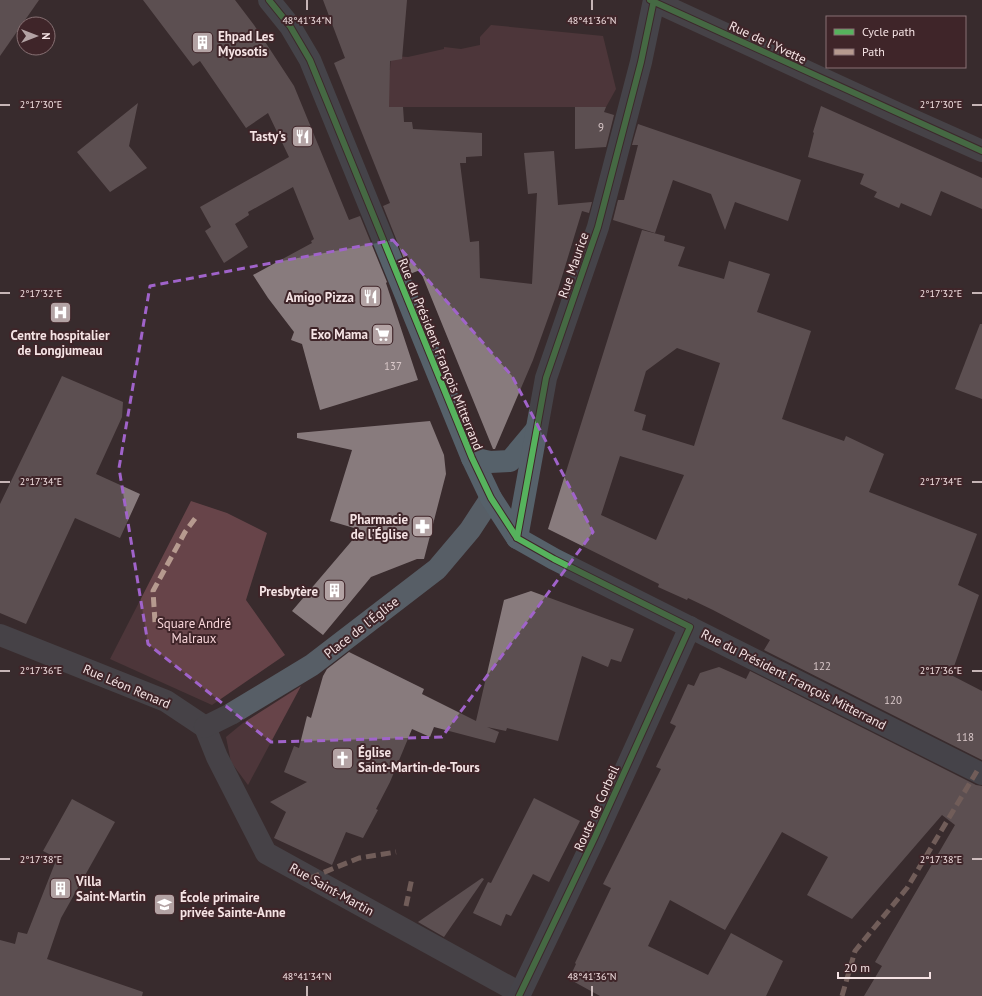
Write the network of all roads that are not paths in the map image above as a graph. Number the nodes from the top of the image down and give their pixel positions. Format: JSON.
{"nodes":[{"id":1,"x":269,"y":0,"type":"edge"},
{"id":2,"x":653,"y":0,"type":"edge"},
{"id":3,"x":982,"y":151,"type":"edge"},
{"id":4,"x":538,"y":427,"type":"junction"},
{"id":5,"x":472,"y":458,"type":"junction"},
{"id":6,"x":491,"y":498,"type":"junction"},
{"id":7,"x":517,"y":538,"type":"junction"},
{"id":8,"x":690,"y":627,"type":"junction"},
{"id":9,"x":0,"y":635,"type":"edge"},
{"id":10,"x":205,"y":727,"type":"junction"},
{"id":11,"x":982,"y":774,"type":"edge"},
{"id":12,"x":520,"y":994,"type":"edge"}],
"edges":[{"from":1,"to":5,"type":"main road","name":"Rue du Président François Mitterrand"},
{"from":2,"to":3,"type":"street","name":"Rue de l'Yvette"},
{"from":2,"to":4,"type":"main road","name":"Rue Maurice"},
{"from":4,"to":5,"type":"main road"},
{"from":4,"to":7,"type":"main road","name":"Rue Maurice"},
{"from":5,"to":6,"type":"main road","name":"Rue du Président François Mitterrand"},
{"from":6,"to":7,"type":"main road","name":"Rue du Président François Mitterrand"},
{"from":6,"to":10,"type":"street","name":"Place de l'Église"},
{"from":7,"to":8,"type":"main road","name":"Rue du Président François Mitterrand"},
{"from":8,"to":11,"type":"main road","name":"Rue du Président François Mitterrand"},
{"from":8,"to":12,"type":"main road","name":"Route de Corbeil"},
{"from":9,"to":10,"type":"street","name":"Rue Léon Renard"},
{"from":10,"to":12,"type":"street","name":"Rue Saint-Martin"}]}
